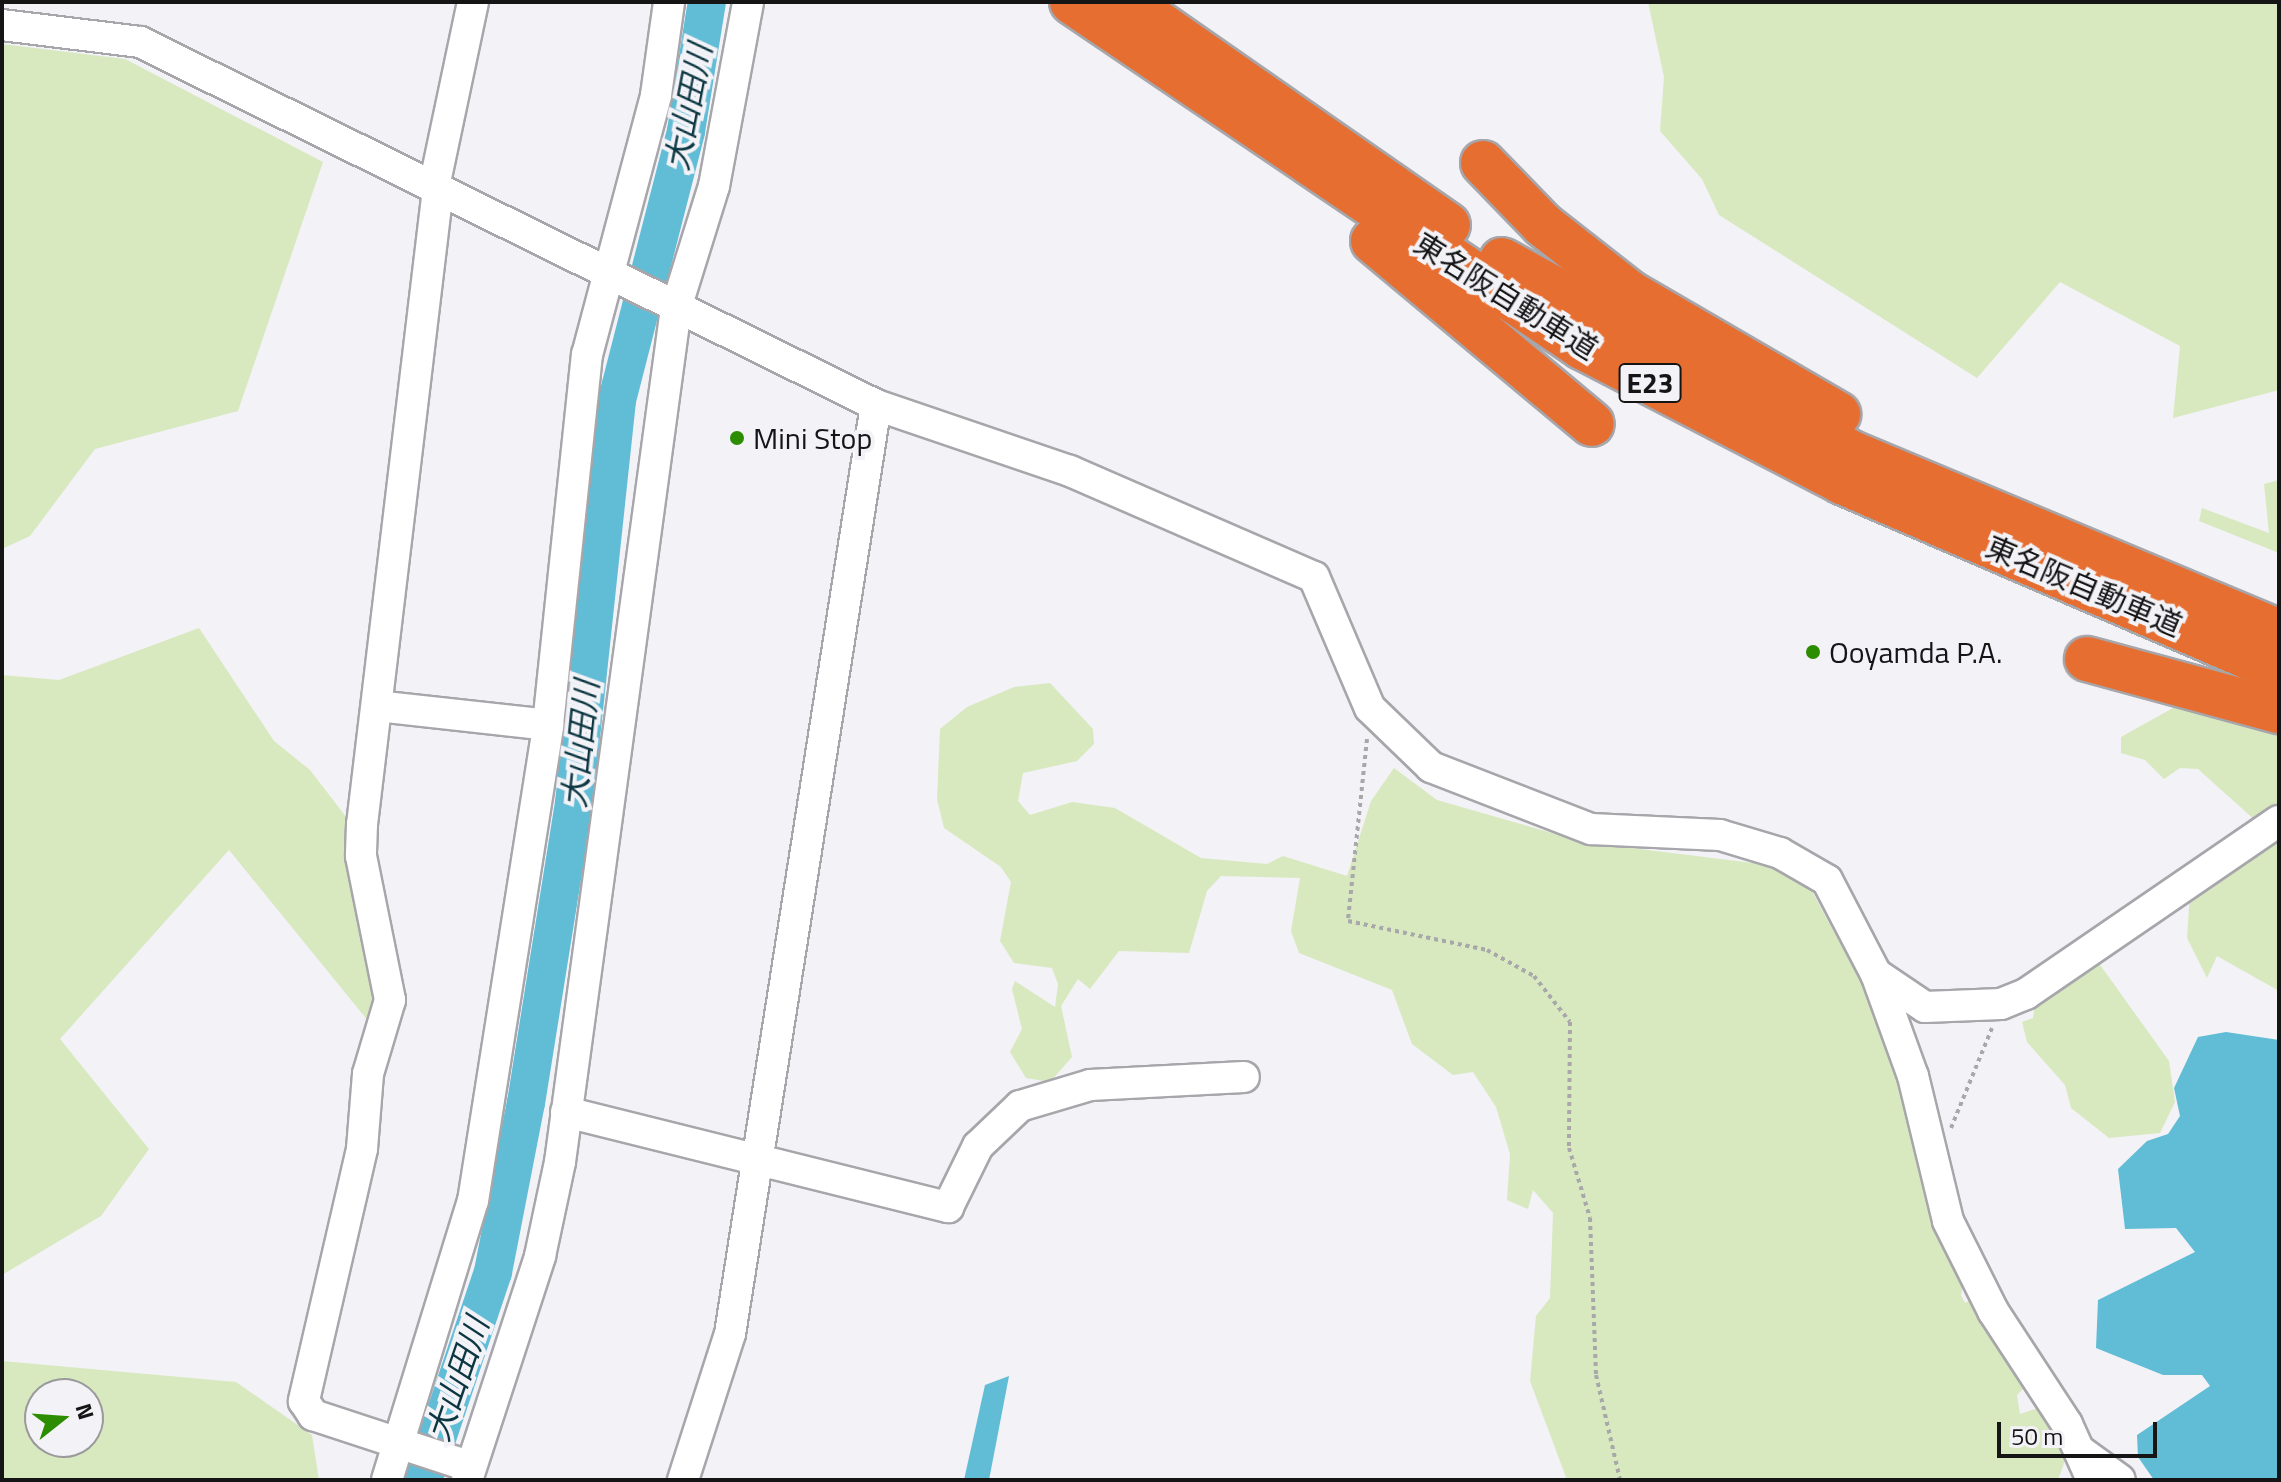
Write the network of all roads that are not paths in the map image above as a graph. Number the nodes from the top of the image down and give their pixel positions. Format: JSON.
{"nodes":[{"id":1,"x":473,"y":2,"type":"edge"},
{"id":2,"x":669,"y":2,"type":"edge"},
{"id":3,"x":748,"y":2,"type":"edge"},
{"id":4,"x":1072,"y":2,"type":"edge"},
{"id":5,"x":1128,"y":2,"type":"edge"},
{"id":6,"x":2,"y":25,"type":"edge"},
{"id":7,"x":1238,"y":120,"type":"junction"},
{"id":8,"x":1483,"y":163,"type":"dead end"},
{"id":9,"x":436,"y":188,"type":"junction"},
{"id":10,"x":613,"y":277,"type":"junction"},
{"id":11,"x":673,"y":306,"type":"junction"},
{"id":12,"x":876,"y":405,"type":"junction"},
{"id":13,"x":1592,"y":424,"type":"dead end"},
{"id":14,"x":2127,"y":570,"type":"junction"},
{"id":15,"x":2279,"y":632,"type":"edge"},
{"id":16,"x":2087,"y":659,"type":"dead end"},
{"id":17,"x":2279,"y":670,"type":"edge"},
{"id":18,"x":377,"y":706,"type":"junction"},
{"id":19,"x":2279,"y":711,"type":"edge"},
{"id":20,"x":548,"y":725,"type":"junction"},
{"id":21,"x":2279,"y":821,"type":"edge"},
{"id":22,"x":1876,"y":974,"type":"junction"},
{"id":23,"x":1244,"y":1077,"type":"dead end"},
{"id":24,"x":566,"y":1112,"type":"junction"},
{"id":25,"x":761,"y":1157,"type":"junction"},
{"id":26,"x":398,"y":1443,"type":"junction"},
{"id":27,"x":2080,"y":1451,"type":"junction"},
{"id":28,"x":469,"y":1473,"type":"edge"},
{"id":29,"x":387,"y":1480,"type":"edge"},
{"id":30,"x":683,"y":1480,"type":"edge"},
{"id":31,"x":2092,"y":1480,"type":"edge"},
{"id":32,"x":2120,"y":1480,"type":"edge"}],
"edges":[{"from":1,"to":9,"type":"street"},
{"from":2,"to":10,"type":"street"},
{"from":3,"to":11,"type":"street"},
{"from":4,"to":7,"type":"highway","name":"東名阪自動車道","number":"E23"},
{"from":5,"to":14,"type":"highway","name":"東名阪自動車道","number":"E23"},
{"from":6,"to":9,"type":"street"},
{"from":7,"to":13,"type":"highway"},
{"from":7,"to":17,"type":"highway","name":"東名阪自動車道","number":"E23"},
{"from":8,"to":14,"type":"highway"},
{"from":9,"to":10,"type":"street"},
{"from":9,"to":18,"type":"street"},
{"from":10,"to":11,"type":"street"},
{"from":10,"to":20,"type":"street"},
{"from":11,"to":12,"type":"street"},
{"from":11,"to":24,"type":"street"},
{"from":12,"to":22,"type":"street"},
{"from":12,"to":25,"type":"street"},
{"from":14,"to":15,"type":"highway","name":"東名阪自動車道","number":"E23"},
{"from":16,"to":19,"type":"highway"},
{"from":18,"to":20,"type":"street"},
{"from":18,"to":26,"type":"street"},
{"from":20,"to":26,"type":"street"},
{"from":21,"to":22,"type":"street"},
{"from":22,"to":27,"type":"street"},
{"from":23,"to":25,"type":"street"},
{"from":24,"to":25,"type":"street"},
{"from":24,"to":28,"type":"street"},
{"from":25,"to":30,"type":"street"},
{"from":26,"to":28,"type":"street"},
{"from":26,"to":29,"type":"street"},
{"from":27,"to":31,"type":"street"},
{"from":27,"to":32,"type":"street"}]}
